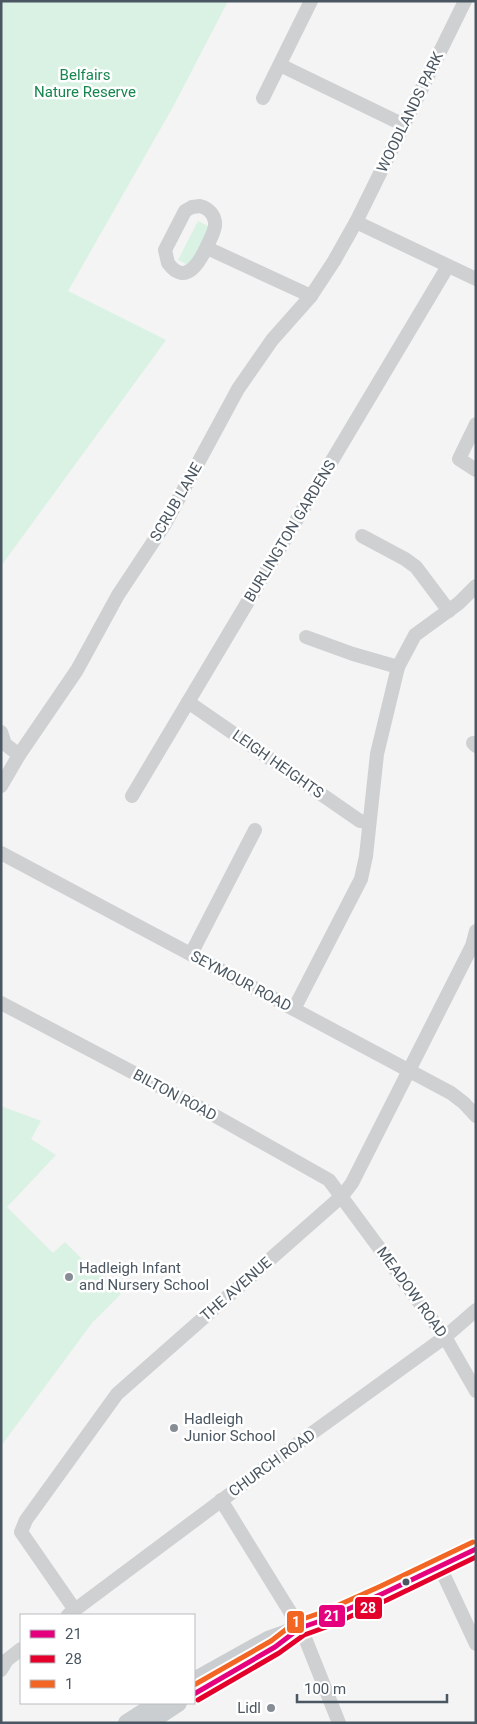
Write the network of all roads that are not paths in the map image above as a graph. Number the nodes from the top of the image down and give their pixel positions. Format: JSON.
{"nodes":[{"id":1,"x":311,"y":1,"type":"edge"},
{"id":2,"x":465,"y":1,"type":"edge"},
{"id":3,"x":280,"y":65,"type":"junction"},
{"id":4,"x":264,"y":98,"type":"dead end"},
{"id":5,"x":404,"y":125,"type":"junction"},
{"id":6,"x":356,"y":222,"type":"junction"},
{"id":7,"x":206,"y":248,"type":"junction"},
{"id":8,"x":448,"y":266,"type":"junction"},
{"id":9,"x":476,"y":279,"type":"edge"},
{"id":10,"x":311,"y":296,"type":"junction"},
{"id":11,"x":476,"y":424,"type":"edge"},
{"id":12,"x":476,"y":470,"type":"edge"},
{"id":13,"x":362,"y":536,"type":"dead end"},
{"id":14,"x":476,"y":586,"type":"edge"},
{"id":15,"x":449,"y":611,"type":"junction"},
{"id":16,"x":306,"y":637,"type":"dead end"},
{"id":17,"x":398,"y":667,"type":"junction"},
{"id":18,"x":188,"y":702,"type":"junction"},
{"id":19,"x":1,"y":732,"type":"edge"},
{"id":20,"x":19,"y":755,"type":"junction"},
{"id":21,"x":1,"y":786,"type":"edge"},
{"id":22,"x":132,"y":796,"type":"dead end"},
{"id":23,"x":369,"y":822,"type":"junction"},
{"id":24,"x":255,"y":830,"type":"dead end"},
{"id":25,"x":1,"y":854,"type":"edge"},
{"id":26,"x":476,"y":931,"type":"edge"},
{"id":27,"x":474,"y":947,"type":"edge"},
{"id":28,"x":191,"y":954,"type":"junction"},
{"id":29,"x":1,"y":1003,"type":"edge"},
{"id":30,"x":294,"y":1009,"type":"junction"},
{"id":31,"x":409,"y":1070,"type":"junction"},
{"id":32,"x":476,"y":1116,"type":"edge"},
{"id":33,"x":342,"y":1196,"type":"junction"},
{"id":34,"x":476,"y":1310,"type":"edge"},
{"id":35,"x":445,"y":1337,"type":"junction"},
{"id":36,"x":476,"y":1391,"type":"edge"},
{"id":37,"x":221,"y":1500,"type":"junction"},
{"id":38,"x":476,"y":1549,"type":"edge"},
{"id":39,"x":440,"y":1565,"type":"junction"},
{"id":40,"x":71,"y":1613,"type":"edge"},
{"id":41,"x":298,"y":1629,"type":"junction"},
{"id":42,"x":476,"y":1644,"type":"edge"},
{"id":43,"x":20,"y":1650,"type":"edge"},
{"id":44,"x":1,"y":1670,"type":"edge"},
{"id":45,"x":229,"y":1674,"type":"junction"},
{"id":46,"x":195,"y":1680,"type":"edge"},
{"id":47,"x":195,"y":1687,"type":"edge"},
{"id":48,"x":195,"y":1693,"type":"edge"},
{"id":49,"x":156,"y":1704,"type":"edge"},
{"id":50,"x":176,"y":1704,"type":"edge"},
{"id":51,"x":127,"y":1723,"type":"edge"},
{"id":52,"x":150,"y":1723,"type":"edge"},
{"id":53,"x":339,"y":1723,"type":"edge"}],
"edges":[{"from":1,"to":3,"type":"street"},
{"from":2,"to":5,"type":"street","name":"WOODLANDS PARK"},
{"from":3,"to":4,"type":"street"},
{"from":3,"to":5,"type":"street"},
{"from":5,"to":6,"type":"street","name":"WOODLANDS PARK"},
{"from":6,"to":8,"type":"street"},
{"from":6,"to":10,"type":"street","name":"SCRUB LANE"},
{"from":7,"to":7,"type":"street"},
{"from":7,"to":10,"type":"street"},
{"from":8,"to":9,"type":"street"},
{"from":8,"to":18,"type":"street","name":"BURLINGTON GARDENS"},
{"from":10,"to":20,"type":"street","name":"SCRUB LANE"},
{"from":11,"to":12,"type":"street"},
{"from":13,"to":15,"type":"street"},
{"from":14,"to":15,"type":"street"},
{"from":15,"to":17,"type":"street"},
{"from":16,"to":17,"type":"street"},
{"from":17,"to":23,"type":"street"},
{"from":18,"to":22,"type":"street","name":"BURLINGTON GARDENS"},
{"from":18,"to":23,"type":"street","name":"LEIGH HEIGHTS"},
{"from":19,"to":20,"type":"street"},
{"from":20,"to":21,"type":"street","name":"SCRUB LANE"},
{"from":23,"to":30,"type":"street"},
{"from":24,"to":28,"type":"street"},
{"from":25,"to":28,"type":"street","name":"SEYMOUR ROAD"},
{"from":26,"to":27,"type":"street","name":"THE AVENUE"},
{"from":27,"to":31,"type":"street","name":"THE AVENUE"},
{"from":28,"to":30,"type":"street","name":"SEYMOUR ROAD"},
{"from":29,"to":33,"type":"street","name":"BILTON ROAD"},
{"from":30,"to":31,"type":"street","name":"SEYMOUR ROAD"},
{"from":31,"to":32,"type":"street","name":"SEYMOUR ROAD"},
{"from":31,"to":33,"type":"street","name":"THE AVENUE"},
{"from":33,"to":35,"type":"street","name":"MEADOW ROAD"},
{"from":33,"to":40,"type":"street","name":"THE AVENUE"},
{"from":34,"to":35,"type":"street","name":"CHURCH ROAD"},
{"from":35,"to":36,"type":"street","name":"MEADOW ROAD"},
{"from":35,"to":37,"type":"street","name":"CHURCH ROAD"},
{"from":37,"to":40,"type":"street","name":"CHURCH ROAD"},
{"from":37,"to":41,"type":"street"},
{"from":38,"to":39,"type":"main road"},
{"from":39,"to":41,"type":"main road"},
{"from":39,"to":42,"type":"street"},
{"from":41,"to":45,"type":"main road"},
{"from":41,"to":46,"type":"main road"},
{"from":41,"to":53,"type":"street"},
{"from":43,"to":44,"type":"street"},
{"from":45,"to":47,"type":"main road"},
{"from":45,"to":48,"type":"main road"},
{"from":49,"to":51,"type":"main road"},
{"from":50,"to":52,"type":"main road"}]}
